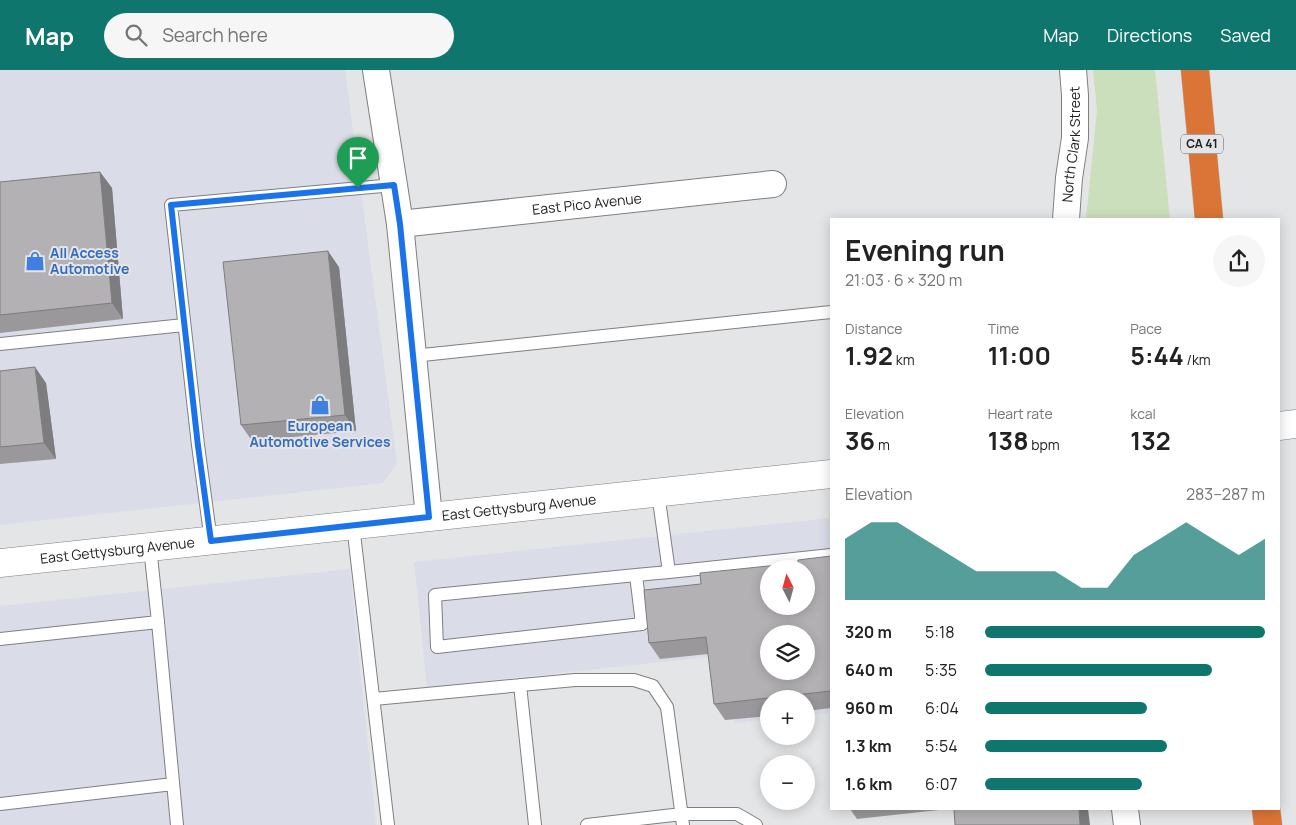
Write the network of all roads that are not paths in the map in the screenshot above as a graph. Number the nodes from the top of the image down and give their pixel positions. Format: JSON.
{"nodes":[{"id":1,"x":376,"y":70,"type":"edge"},
{"id":2,"x":1073,"y":70,"type":"edge"},
{"id":3,"x":1195,"y":70,"type":"edge"},
{"id":4,"x":773,"y":184,"type":"dead end"},
{"id":5,"x":394,"y":185,"type":"junction"},
{"id":6,"x":1066,"y":218,"type":"edge"},
{"id":7,"x":1209,"y":218,"type":"edge"},
{"id":8,"x":400,"y":224,"type":"junction"},
{"id":9,"x":830,"y":312,"type":"edge"},
{"id":10,"x":184,"y":325,"type":"junction"},
{"id":11,"x":0,"y":344,"type":"edge"},
{"id":12,"x":413,"y":356,"type":"junction"},
{"id":13,"x":1296,"y":424,"type":"edge"},
{"id":14,"x":1280,"y":426,"type":"edge"},
{"id":15,"x":830,"y":474,"type":"edge"},
{"id":16,"x":658,"y":493,"type":"junction"},
{"id":17,"x":429,"y":517,"type":"junction"},
{"id":18,"x":353,"y":525,"type":"junction"},
{"id":19,"x":211,"y":541,"type":"junction"},
{"id":20,"x":150,"y":547,"type":"junction"},
{"id":21,"x":830,"y":555,"type":"edge"},
{"id":22,"x":0,"y":562,"type":"edge"},
{"id":23,"x":669,"y":572,"type":"junction"},
{"id":24,"x":636,"y":575,"type":"junction"},
{"id":25,"x":158,"y":622,"type":"junction"},
{"id":26,"x":0,"y":639,"type":"edge"},
{"id":27,"x":520,"y":685,"type":"junction"},
{"id":28,"x":374,"y":699,"type":"junction"},
{"id":29,"x":173,"y":784,"type":"junction"},
{"id":30,"x":0,"y":804,"type":"edge"},
{"id":31,"x":1125,"y":810,"type":"edge"},
{"id":32,"x":1266,"y":810,"type":"edge"},
{"id":33,"x":683,"y":820,"type":"edge"},
{"id":34,"x":177,"y":825,"type":"edge"},
{"id":35,"x":388,"y":825,"type":"edge"},
{"id":36,"x":535,"y":825,"type":"edge"},
{"id":37,"x":587,"y":825,"type":"edge"},
{"id":38,"x":756,"y":825,"type":"edge"},
{"id":39,"x":1127,"y":825,"type":"edge"},
{"id":40,"x":1268,"y":825,"type":"edge"}],
"edges":[{"from":1,"to":5,"type":"street"},
{"from":2,"to":6,"type":"street","name":"North Clark Street"},
{"from":3,"to":7,"type":"highway","number":"CA 41"},
{"from":4,"to":8,"type":"street","name":"East Pico Avenue"},
{"from":5,"to":8,"type":"street"},
{"from":5,"to":10,"type":"lane"},
{"from":8,"to":12,"type":"street"},
{"from":9,"to":12,"type":"lane"},
{"from":10,"to":11,"type":"lane"},
{"from":10,"to":19,"type":"lane"},
{"from":12,"to":17,"type":"street"},
{"from":13,"to":14,"type":"street"},
{"from":15,"to":16,"type":"street","name":"East Gettysburg Avenue"},
{"from":16,"to":17,"type":"street","name":"East Gettysburg Avenue"},
{"from":16,"to":23,"type":"lane"},
{"from":17,"to":18,"type":"street","name":"East Gettysburg Avenue"},
{"from":18,"to":19,"type":"street","name":"East Gettysburg Avenue"},
{"from":18,"to":28,"type":"lane"},
{"from":19,"to":20,"type":"street","name":"East Gettysburg Avenue"},
{"from":20,"to":22,"type":"street","name":"East Gettysburg Avenue"},
{"from":20,"to":25,"type":"lane"},
{"from":21,"to":23,"type":"lane"},
{"from":23,"to":24,"type":"lane"},
{"from":24,"to":24,"type":"lane"},
{"from":25,"to":26,"type":"lane"},
{"from":25,"to":29,"type":"lane"},
{"from":27,"to":28,"type":"lane"},
{"from":27,"to":33,"type":"lane"},
{"from":27,"to":36,"type":"lane"},
{"from":28,"to":35,"type":"lane"},
{"from":29,"to":30,"type":"lane"},
{"from":29,"to":34,"type":"lane"},
{"from":31,"to":39,"type":"street"},
{"from":32,"to":40,"type":"highway"},
{"from":33,"to":37,"type":"lane"},
{"from":33,"to":38,"type":"lane"}]}
